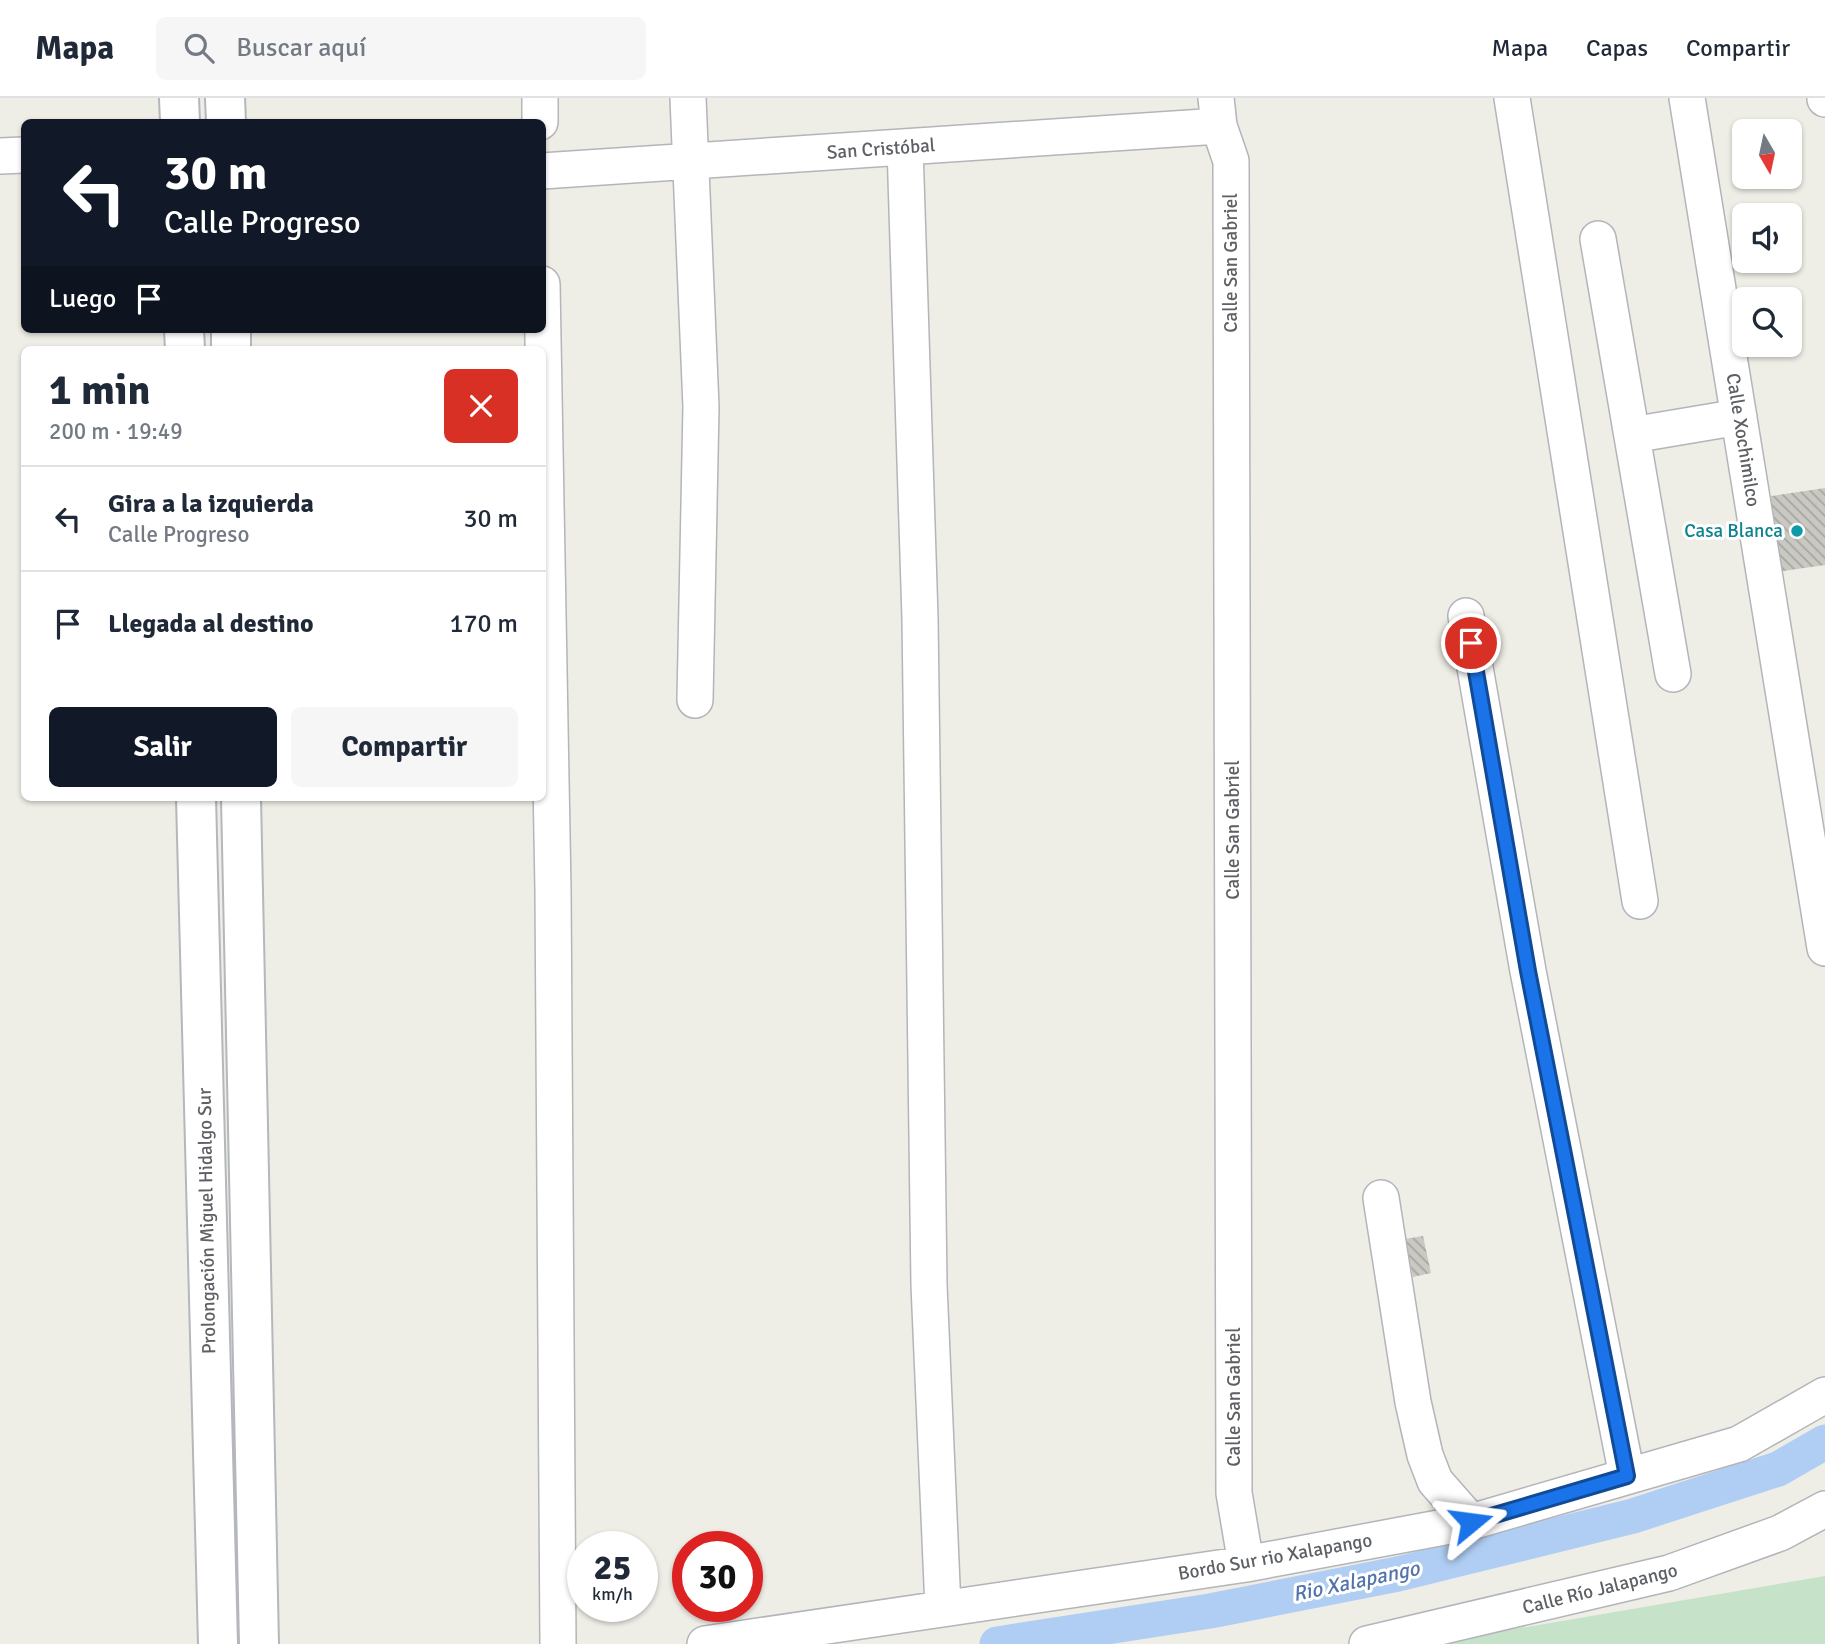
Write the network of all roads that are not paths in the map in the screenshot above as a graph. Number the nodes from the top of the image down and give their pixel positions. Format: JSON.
{"nodes":[{"id":1,"x":179,"y":98,"type":"edge"},
{"id":2,"x":225,"y":98,"type":"edge"},
{"id":3,"x":540,"y":98,"type":"edge"},
{"id":4,"x":688,"y":98,"type":"edge"},
{"id":5,"x":1512,"y":98,"type":"edge"},
{"id":6,"x":1687,"y":98,"type":"edge"},
{"id":7,"x":1217,"y":112,"type":"edge"},
{"id":8,"x":180,"y":119,"type":"edge"},
{"id":9,"x":226,"y":119,"type":"edge"},
{"id":10,"x":540,"y":119,"type":"edge"},
{"id":11,"x":905,"y":147,"type":"junction"},
{"id":12,"x":21,"y":155,"type":"edge"},
{"id":13,"x":0,"y":156,"type":"edge"},
{"id":14,"x":691,"y":161,"type":"junction"},
{"id":15,"x":546,"y":171,"type":"edge"},
{"id":16,"x":1598,"y":239,"type":"dead end"},
{"id":17,"x":1739,"y":417,"type":"junction"},
{"id":18,"x":1632,"y":435,"type":"junction"},
{"id":19,"x":546,"y":509,"type":"edge"},
{"id":20,"x":1466,"y":616,"type":"dead end"},
{"id":21,"x":1673,"y":674,"type":"dead end"},
{"id":22,"x":695,"y":700,"type":"dead end"},
{"id":23,"x":196,"y":801,"type":"edge"},
{"id":24,"x":241,"y":801,"type":"edge"},
{"id":25,"x":1640,"y":901,"type":"dead end"},
{"id":26,"x":1825,"y":948,"type":"edge"},
{"id":27,"x":1381,"y":1198,"type":"dead end"},
{"id":28,"x":1825,"y":1395,"type":"edge"},
{"id":29,"x":1627,"y":1476,"type":"junction"},
{"id":30,"x":1825,"y":1509,"type":"edge"},
{"id":31,"x":1471,"y":1522,"type":"junction"},
{"id":32,"x":1246,"y":1564,"type":"junction"},
{"id":33,"x":943,"y":1608,"type":"junction"},
{"id":34,"x":218,"y":1644,"type":"edge"},
{"id":35,"x":259,"y":1644,"type":"edge"},
{"id":36,"x":558,"y":1644,"type":"edge"},
{"id":37,"x":705,"y":1644,"type":"edge"},
{"id":38,"x":1367,"y":1644,"type":"edge"}],
"edges":[{"from":1,"to":8,"type":"main road"},
{"from":2,"to":9,"type":"main road"},
{"from":3,"to":10,"type":"street"},
{"from":4,"to":14,"type":"street"},
{"from":5,"to":25,"type":"street"},
{"from":6,"to":17,"type":"street","name":"Calle Xochimilco"},
{"from":7,"to":11,"type":"street","name":"San Cristóbal"},
{"from":7,"to":32,"type":"street","name":"Calle San Gabriel"},
{"from":11,"to":14,"type":"street","name":"San Cristóbal"},
{"from":11,"to":33,"type":"street"},
{"from":12,"to":13,"type":"street"},
{"from":14,"to":15,"type":"street","name":"San Cristóbal"},
{"from":14,"to":22,"type":"street"},
{"from":16,"to":18,"type":"street"},
{"from":17,"to":18,"type":"street"},
{"from":17,"to":26,"type":"street","name":"Calle Xochimilco"},
{"from":18,"to":21,"type":"street"},
{"from":19,"to":36,"type":"street"},
{"from":20,"to":29,"type":"street"},
{"from":23,"to":34,"type":"main road","name":"Prolongación Miguel Hidalgo Sur"},
{"from":24,"to":35,"type":"main road"},
{"from":27,"to":31,"type":"street"},
{"from":28,"to":29,"type":"street","name":"Bordo Sur rio Xalapango"},
{"from":29,"to":31,"type":"street","name":"Bordo Sur rio Xalapango"},
{"from":30,"to":38,"type":"street","name":"Calle Río Jalapango"},
{"from":31,"to":32,"type":"street","name":"Bordo Sur rio Xalapango"},
{"from":32,"to":33,"type":"street","name":"Bordo Sur rio Xalapango"},
{"from":33,"to":37,"type":"street","name":"Bordo Sur rio Xalapango"}]}
